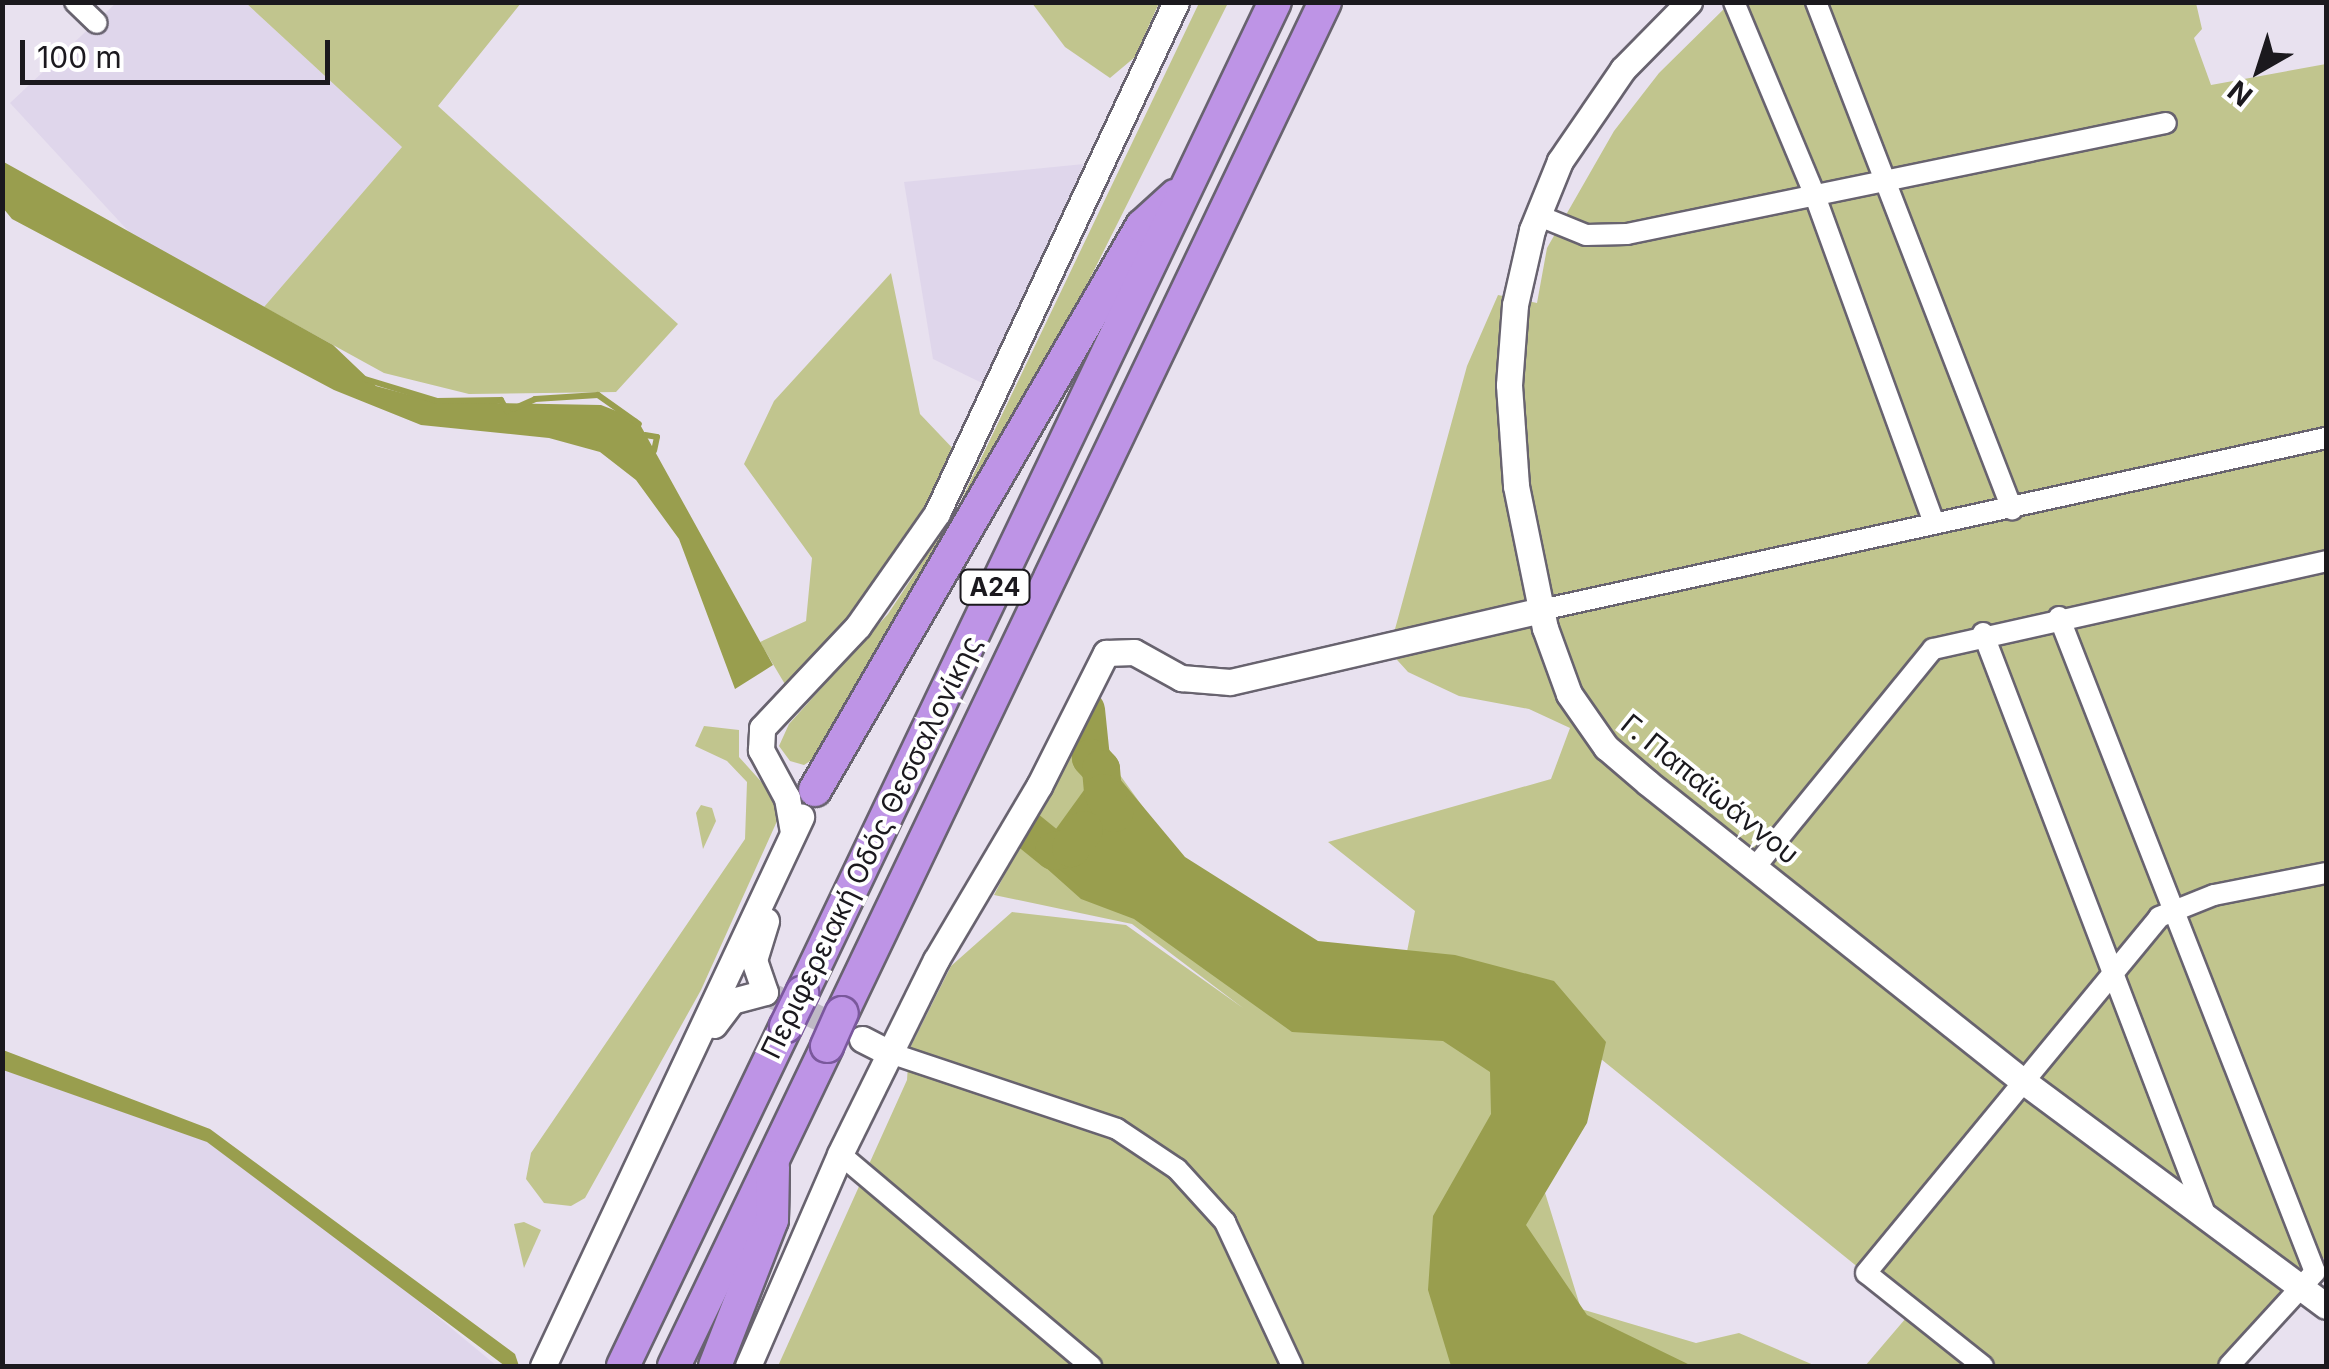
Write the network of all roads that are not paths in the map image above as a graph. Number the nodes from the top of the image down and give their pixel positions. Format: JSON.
{"nodes":[{"id":1,"x":75,"y":2,"type":"edge"},
{"id":2,"x":1176,"y":2,"type":"edge"},
{"id":3,"x":1275,"y":2,"type":"edge"},
{"id":4,"x":1325,"y":2,"type":"edge"},
{"id":5,"x":1690,"y":2,"type":"edge"},
{"id":6,"x":1734,"y":2,"type":"edge"},
{"id":7,"x":1816,"y":2,"type":"edge"},
{"id":8,"x":97,"y":23,"type":"dead end"},
{"id":9,"x":2166,"y":123,"type":"dead end"},
{"id":10,"x":1189,"y":182,"type":"junction"},
{"id":11,"x":1882,"y":182,"type":"junction"},
{"id":12,"x":1815,"y":196,"type":"junction"},
{"id":13,"x":1537,"y":215,"type":"junction"},
{"id":14,"x":2326,"y":438,"type":"edge"},
{"id":15,"x":2012,"y":508,"type":"junction"},
{"id":16,"x":1934,"y":523,"type":"junction"},
{"id":17,"x":2326,"y":561,"type":"edge"},
{"id":18,"x":1541,"y":610,"type":"junction"},
{"id":19,"x":2059,"y":617,"type":"junction"},
{"id":20,"x":1983,"y":633,"type":"junction"},
{"id":21,"x":772,"y":771,"type":"junction"},
{"id":22,"x":815,"y":790,"type":"junction"},
{"id":23,"x":793,"y":832,"type":"junction"},
{"id":24,"x":1756,"y":866,"type":"junction"},
{"id":25,"x":2326,"y":873,"type":"edge"},
{"id":26,"x":2175,"y":906,"type":"junction"},
{"id":27,"x":2116,"y":970,"type":"junction"},
{"id":28,"x":852,"y":1026,"type":"junction"},
{"id":29,"x":890,"y":1053,"type":"junction"},
{"id":30,"x":2024,"y":1080,"type":"junction"},
{"id":31,"x":643,"y":1151,"type":"junction"},
{"id":32,"x":840,"y":1154,"type":"junction"},
{"id":33,"x":774,"y":1157,"type":"junction"},
{"id":34,"x":2208,"y":1222,"type":"junction"},
{"id":35,"x":2298,"y":1290,"type":"junction"},
{"id":36,"x":2326,"y":1306,"type":"edge"},
{"id":37,"x":543,"y":1366,"type":"edge"},
{"id":38,"x":623,"y":1366,"type":"edge"},
{"id":39,"x":674,"y":1366,"type":"edge"},
{"id":40,"x":715,"y":1366,"type":"edge"},
{"id":41,"x":748,"y":1366,"type":"edge"},
{"id":42,"x":1091,"y":1366,"type":"edge"},
{"id":43,"x":1292,"y":1366,"type":"edge"},
{"id":44,"x":1984,"y":1366,"type":"edge"},
{"id":45,"x":2228,"y":1366,"type":"edge"}],
"edges":[{"from":1,"to":8,"type":"street"},
{"from":2,"to":21,"type":"street"},
{"from":3,"to":10,"type":"highway","name":"Περιφερειακή Οδός Θεσσαλονίκης","number":"Α24"},
{"from":4,"to":28,"type":"highway","name":"Περιφερειακή Οδός Θεσσαλονίκης","number":"Α24"},
{"from":5,"to":13,"type":"street","name":"Γ. Παπαϊωάννου"},
{"from":6,"to":12,"type":"street"},
{"from":7,"to":11,"type":"street"},
{"from":9,"to":11,"type":"street"},
{"from":10,"to":22,"type":"highway"},
{"from":10,"to":38,"type":"highway","name":"Περιφερειακή Οδός Θεσσαλονίκης","number":"Α24","bridge":true},
{"from":11,"to":12,"type":"street"},
{"from":11,"to":15,"type":"street"},
{"from":12,"to":13,"type":"street"},
{"from":12,"to":16,"type":"street"},
{"from":13,"to":18,"type":"street","name":"Γ. Παπαϊωάννου"},
{"from":14,"to":15,"type":"street"},
{"from":15,"to":16,"type":"street"},
{"from":16,"to":18,"type":"street"},
{"from":17,"to":19,"type":"street"},
{"from":18,"to":24,"type":"street","name":"Γ. Παπαϊωάννου"},
{"from":18,"to":29,"type":"street"},
{"from":19,"to":20,"type":"street"},
{"from":19,"to":26,"type":"street"},
{"from":20,"to":24,"type":"street"},
{"from":20,"to":27,"type":"street"},
{"from":21,"to":22,"type":"street"},
{"from":21,"to":23,"type":"street"},
{"from":22,"to":23,"type":"street"},
{"from":22,"to":31,"type":"street"},
{"from":23,"to":31,"type":"street"},
{"from":24,"to":30,"type":"street","name":"Γ. Παπαϊωάννου"},
{"from":25,"to":26,"type":"street"},
{"from":26,"to":27,"type":"street"},
{"from":26,"to":35,"type":"street"},
{"from":27,"to":30,"type":"street"},
{"from":27,"to":34,"type":"street"},
{"from":28,"to":29,"type":"street"},
{"from":28,"to":33,"type":"highway","name":"Περιφερειακή Οδός Θεσσαλονίκης","number":"Α24","bridge":true},
{"from":29,"to":32,"type":"street"},
{"from":29,"to":43,"type":"street"},
{"from":30,"to":34,"type":"street","name":"Γ. Παπαϊωάννου"},
{"from":30,"to":44,"type":"street"},
{"from":31,"to":37,"type":"street"},
{"from":32,"to":41,"type":"street"},
{"from":32,"to":42,"type":"street"},
{"from":33,"to":39,"type":"highway","name":"Περιφερειακή Οδός Θεσσαλονίκης","number":"Α24"},
{"from":33,"to":40,"type":"highway"},
{"from":34,"to":35,"type":"street","name":"Γ. Παπαϊωάννου"},
{"from":35,"to":36,"type":"street","name":"Γ. Παπαϊωάννου"},
{"from":35,"to":45,"type":"street"}]}
